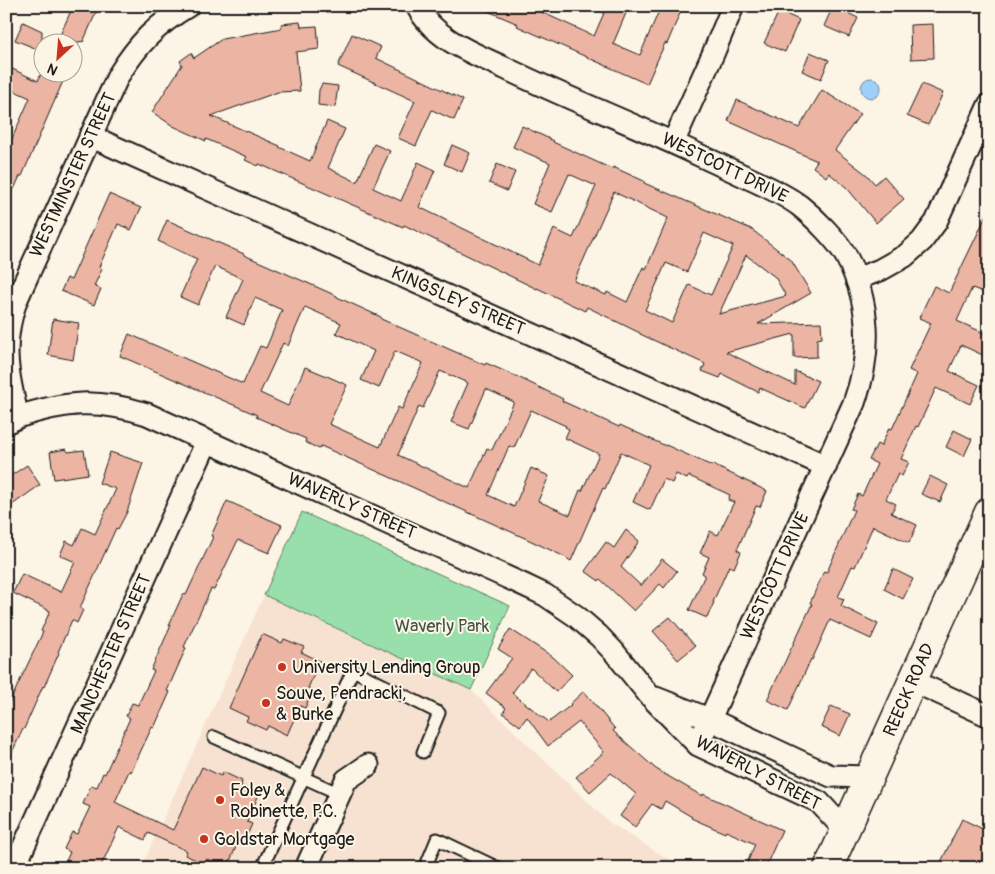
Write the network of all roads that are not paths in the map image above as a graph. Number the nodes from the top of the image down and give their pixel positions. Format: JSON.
{"nodes":[{"id":1,"x":188,"y":6,"type":"edge"},
{"id":2,"x":418,"y":6,"type":"edge"},
{"id":3,"x":732,"y":6,"type":"edge"},
{"id":4,"x":989,"y":105,"type":"edge"},
{"id":5,"x":90,"y":136,"type":"junction"},
{"id":6,"x":673,"y":143,"type":"junction"},
{"id":7,"x":856,"y":279,"type":"junction"},
{"id":8,"x":12,"y":420,"type":"edge"},
{"id":9,"x":207,"y":441,"type":"junction"},
{"id":10,"x":826,"y":466,"type":"junction"},
{"id":11,"x":989,"y":512,"type":"edge"},
{"id":12,"x":913,"y":681,"type":"junction"},
{"id":13,"x":649,"y":695,"type":"junction"},
{"id":14,"x":989,"y":716,"type":"edge"},
{"id":15,"x":709,"y":720,"type":"junction"},
{"id":16,"x":214,"y":737,"type":"dead end"},
{"id":17,"x":698,"y":745,"type":"junction"},
{"id":18,"x":423,"y":752,"type":"dead end"},
{"id":19,"x":368,"y":765,"type":"dead end"},
{"id":20,"x":869,"y":777,"type":"junction"},
{"id":21,"x":304,"y":778,"type":"junction"},
{"id":22,"x":340,"y":794,"type":"junction"},
{"id":23,"x":845,"y":830,"type":"junction"},
{"id":24,"x":485,"y":865,"type":"edge"},
{"id":25,"x":14,"y":868,"type":"edge"},
{"id":26,"x":262,"y":868,"type":"edge"},
{"id":27,"x":306,"y":868,"type":"edge"},
{"id":28,"x":425,"y":868,"type":"edge"},
{"id":29,"x":498,"y":868,"type":"edge"},
{"id":30,"x":828,"y":868,"type":"edge"}],
"edges":[{"from":1,"to":5,"type":"street","name":"WESTMINSTER STREET"},
{"from":2,"to":6,"type":"street","name":"WESTCOTT DRIVE"},
{"from":3,"to":6,"type":"street"},
{"from":4,"to":7,"type":"street"},
{"from":5,"to":8,"type":"street","name":"WESTMINSTER STREET"},
{"from":5,"to":10,"type":"street","name":"KINGSLEY STREET"},
{"from":6,"to":7,"type":"street","name":"WESTCOTT DRIVE"},
{"from":7,"to":10,"type":"street","name":"WESTCOTT DRIVE"},
{"from":8,"to":9,"type":"street","name":"WAVERLY STREET"},
{"from":9,"to":13,"type":"street","name":"WAVERLY STREET"},
{"from":9,"to":25,"type":"street","name":"MANCHESTER STREET"},
{"from":10,"to":15,"type":"street","name":"WESTCOTT DRIVE"},
{"from":11,"to":12,"type":"street","name":"REECK ROAD"},
{"from":12,"to":14,"type":"street"},
{"from":12,"to":20,"type":"street","name":"REECK ROAD"},
{"from":13,"to":15,"type":"street","name":"WAVERLY STREET"},
{"from":13,"to":17,"type":"street","name":"WAVERLY STREET"},
{"from":15,"to":17,"type":"street","name":"WESTCOTT DRIVE"},
{"from":15,"to":20,"type":"street","name":"WAVERLY STREET"},
{"from":16,"to":21,"type":"lane"},
{"from":17,"to":23,"type":"street","name":"WAVERLY STREET"},
{"from":18,"to":21,"type":"lane"},
{"from":19,"to":22,"type":"street"},
{"from":20,"to":23,"type":"street","name":"REECK ROAD"},
{"from":21,"to":22,"type":"lane"},
{"from":21,"to":26,"type":"lane"},
{"from":22,"to":27,"type":"street"},
{"from":23,"to":30,"type":"street","name":"REECK ROAD"},
{"from":24,"to":28,"type":"lane"},
{"from":24,"to":29,"type":"lane"}]}
